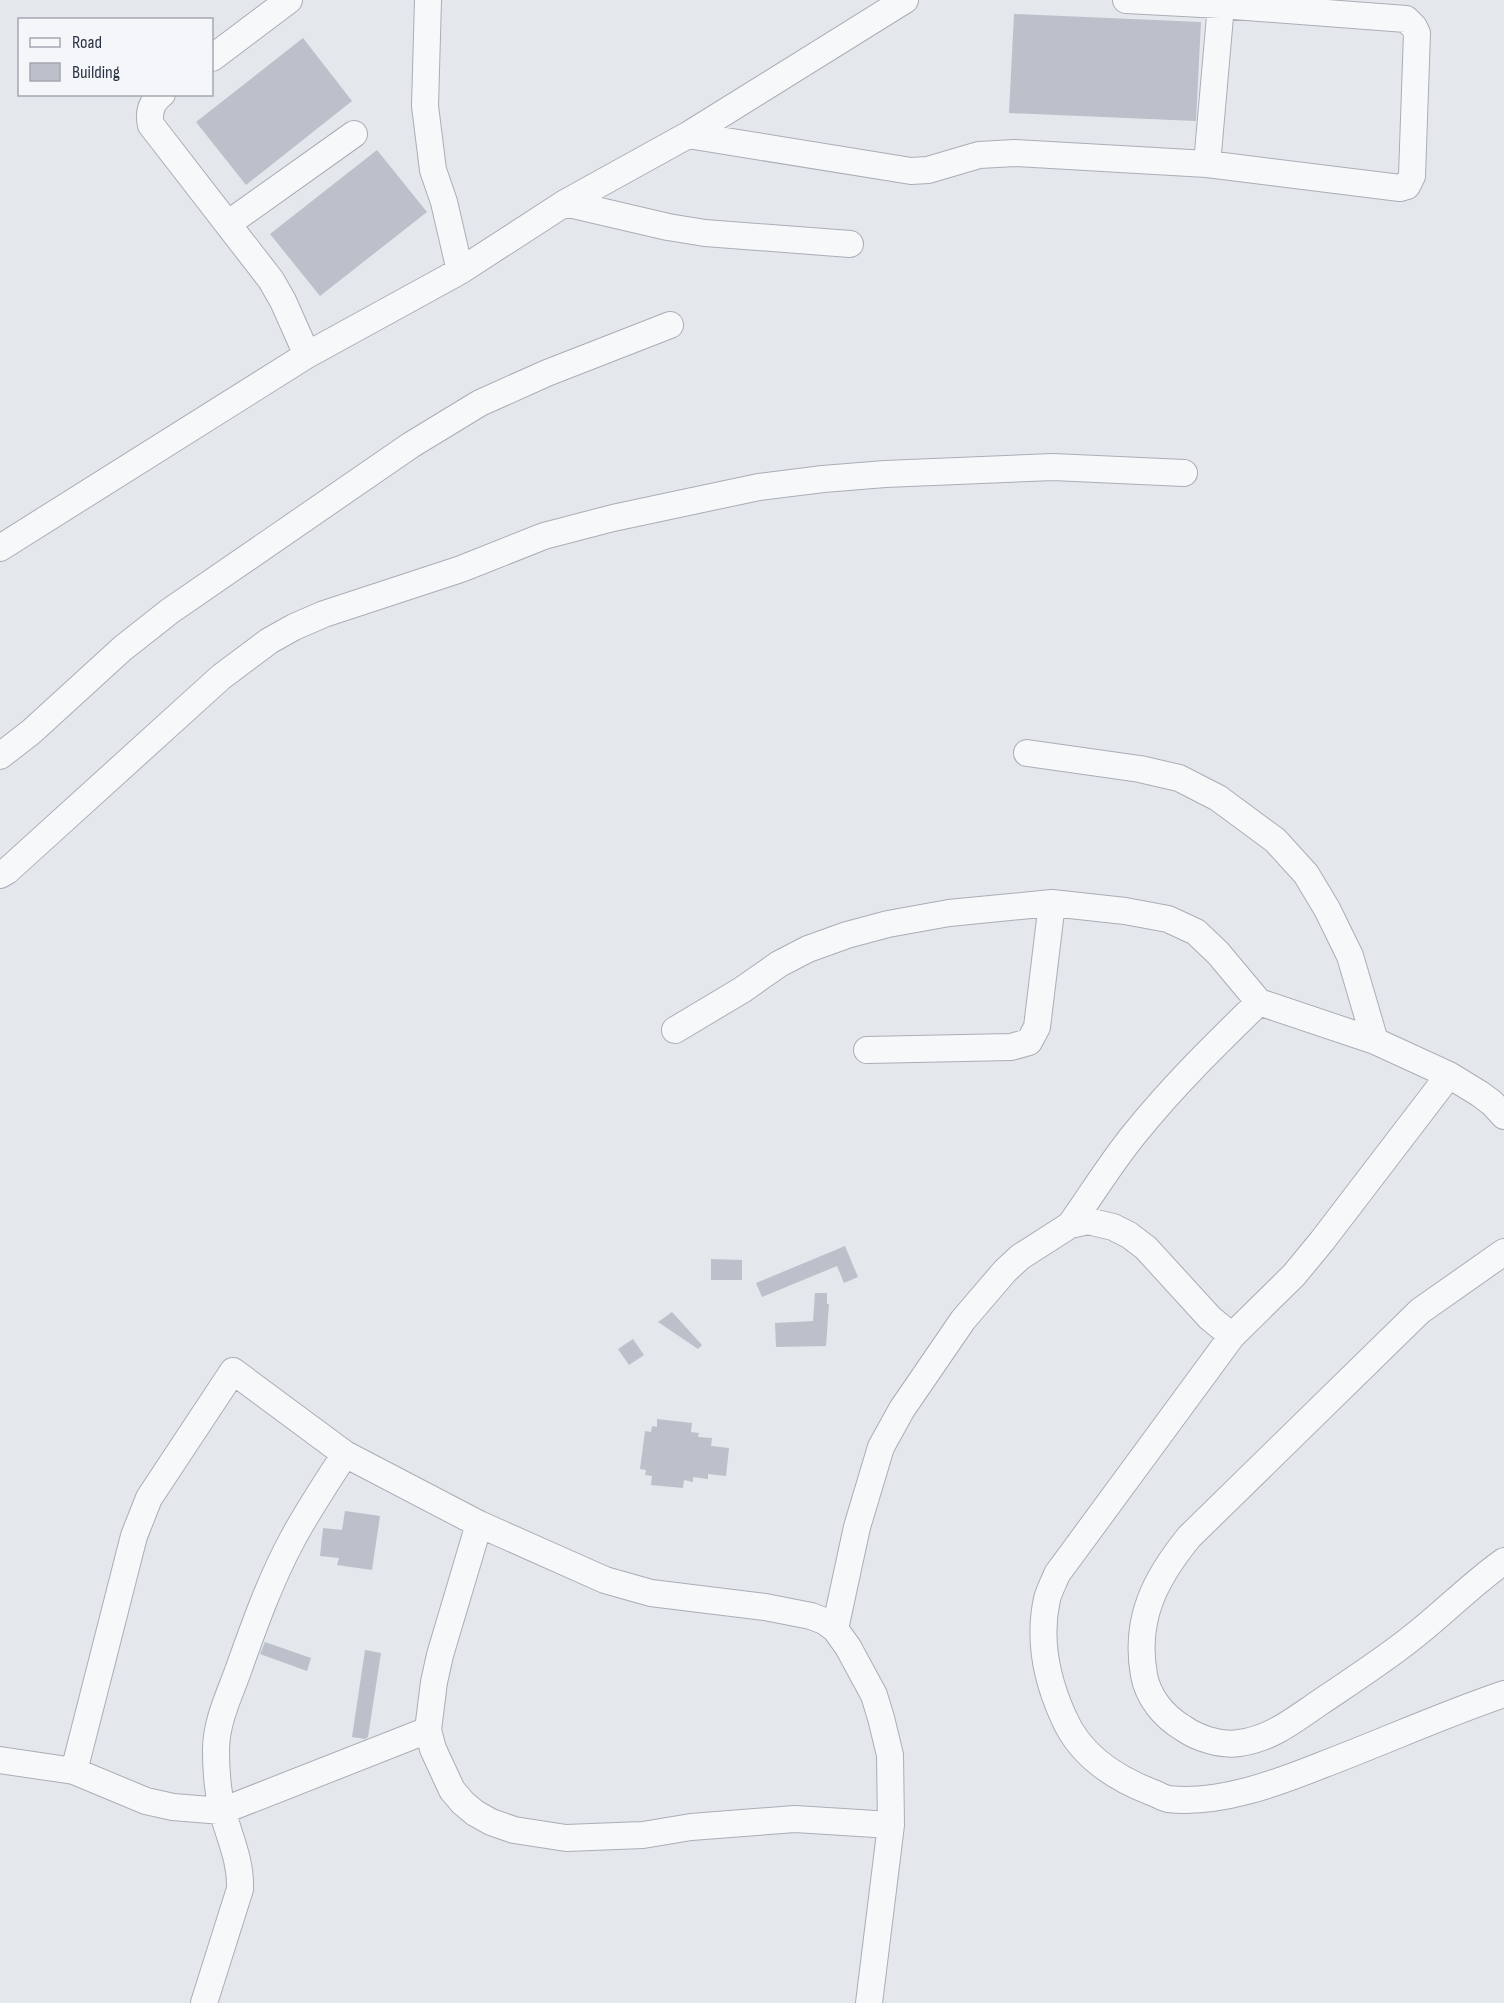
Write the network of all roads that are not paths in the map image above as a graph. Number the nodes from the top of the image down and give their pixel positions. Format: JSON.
{"nodes":[{"id":1,"x":289,"y":0,"type":"edge"},
{"id":2,"x":428,"y":0,"type":"edge"},
{"id":3,"x":905,"y":0,"type":"edge"},
{"id":4,"x":1126,"y":0,"type":"edge"},
{"id":5,"x":1221,"y":5,"type":"junction"},
{"id":6,"x":213,"y":57,"type":"edge"},
{"id":7,"x":160,"y":96,"type":"edge"},
{"id":8,"x":354,"y":134,"type":"dead end"},
{"id":9,"x":688,"y":135,"type":"junction"},
{"id":10,"x":1207,"y":164,"type":"junction"},
{"id":11,"x":565,"y":203,"type":"junction"},
{"id":12,"x":228,"y":223,"type":"junction"},
{"id":13,"x":850,"y":244,"type":"dead end"},
{"id":14,"x":460,"y":271,"type":"junction"},
{"id":15,"x":670,"y":325,"type":"dead end"},
{"id":16,"x":307,"y":355,"type":"junction"},
{"id":17,"x":1184,"y":473,"type":"dead end"},
{"id":18,"x":0,"y":548,"type":"edge"},
{"id":19,"x":1027,"y":753,"type":"dead end"},
{"id":20,"x":0,"y":756,"type":"edge"},
{"id":21,"x":0,"y":875,"type":"edge"},
{"id":22,"x":1052,"y":903,"type":"junction"},
{"id":23,"x":1259,"y":1002,"type":"junction"},
{"id":24,"x":675,"y":1030,"type":"dead end"},
{"id":25,"x":1375,"y":1041,"type":"junction"},
{"id":26,"x":867,"y":1050,"type":"dead end"},
{"id":27,"x":1449,"y":1075,"type":"junction"},
{"id":28,"x":1504,"y":1116,"type":"edge"},
{"id":29,"x":1070,"y":1225,"type":"junction"},
{"id":30,"x":1504,"y":1252,"type":"edge"},
{"id":31,"x":1232,"y":1336,"type":"junction"},
{"id":32,"x":345,"y":1454,"type":"junction"},
{"id":33,"x":479,"y":1524,"type":"junction"},
{"id":34,"x":1504,"y":1561,"type":"edge"},
{"id":35,"x":835,"y":1629,"type":"junction"},
{"id":36,"x":1504,"y":1694,"type":"edge"},
{"id":37,"x":428,"y":1730,"type":"junction"},
{"id":38,"x":0,"y":1760,"type":"edge"},
{"id":39,"x":74,"y":1771,"type":"junction"},
{"id":40,"x":222,"y":1811,"type":"junction"},
{"id":41,"x":891,"y":1825,"type":"junction"},
{"id":42,"x":204,"y":2003,"type":"edge"},
{"id":43,"x":869,"y":2003,"type":"edge"}],
"edges":[{"from":1,"to":6,"type":"street"},
{"from":2,"to":14,"type":"street"},
{"from":3,"to":9,"type":"street"},
{"from":4,"to":5,"type":"street"},
{"from":5,"to":10,"type":"street"},
{"from":5,"to":10,"type":"street"},
{"from":7,"to":12,"type":"street"},
{"from":8,"to":12,"type":"street"},
{"from":9,"to":10,"type":"street"},
{"from":9,"to":11,"type":"street"},
{"from":11,"to":13,"type":"street"},
{"from":11,"to":14,"type":"street"},
{"from":12,"to":16,"type":"street"},
{"from":14,"to":16,"type":"street"},
{"from":15,"to":20,"type":"street"},
{"from":16,"to":18,"type":"street"},
{"from":17,"to":21,"type":"street"},
{"from":19,"to":25,"type":"street"},
{"from":22,"to":23,"type":"street"},
{"from":22,"to":24,"type":"street"},
{"from":22,"to":26,"type":"street"},
{"from":23,"to":25,"type":"street"},
{"from":23,"to":29,"type":"street"},
{"from":25,"to":27,"type":"street"},
{"from":27,"to":28,"type":"street"},
{"from":27,"to":31,"type":"street"},
{"from":29,"to":31,"type":"street"},
{"from":29,"to":35,"type":"street"},
{"from":30,"to":34,"type":"street"},
{"from":31,"to":36,"type":"street"},
{"from":32,"to":33,"type":"street"},
{"from":32,"to":39,"type":"street"},
{"from":32,"to":40,"type":"street"},
{"from":33,"to":35,"type":"street"},
{"from":33,"to":37,"type":"street"},
{"from":35,"to":41,"type":"street"},
{"from":37,"to":40,"type":"street"},
{"from":37,"to":41,"type":"street"},
{"from":38,"to":39,"type":"street"},
{"from":39,"to":40,"type":"street"},
{"from":40,"to":42,"type":"street"},
{"from":41,"to":43,"type":"street"}]}
